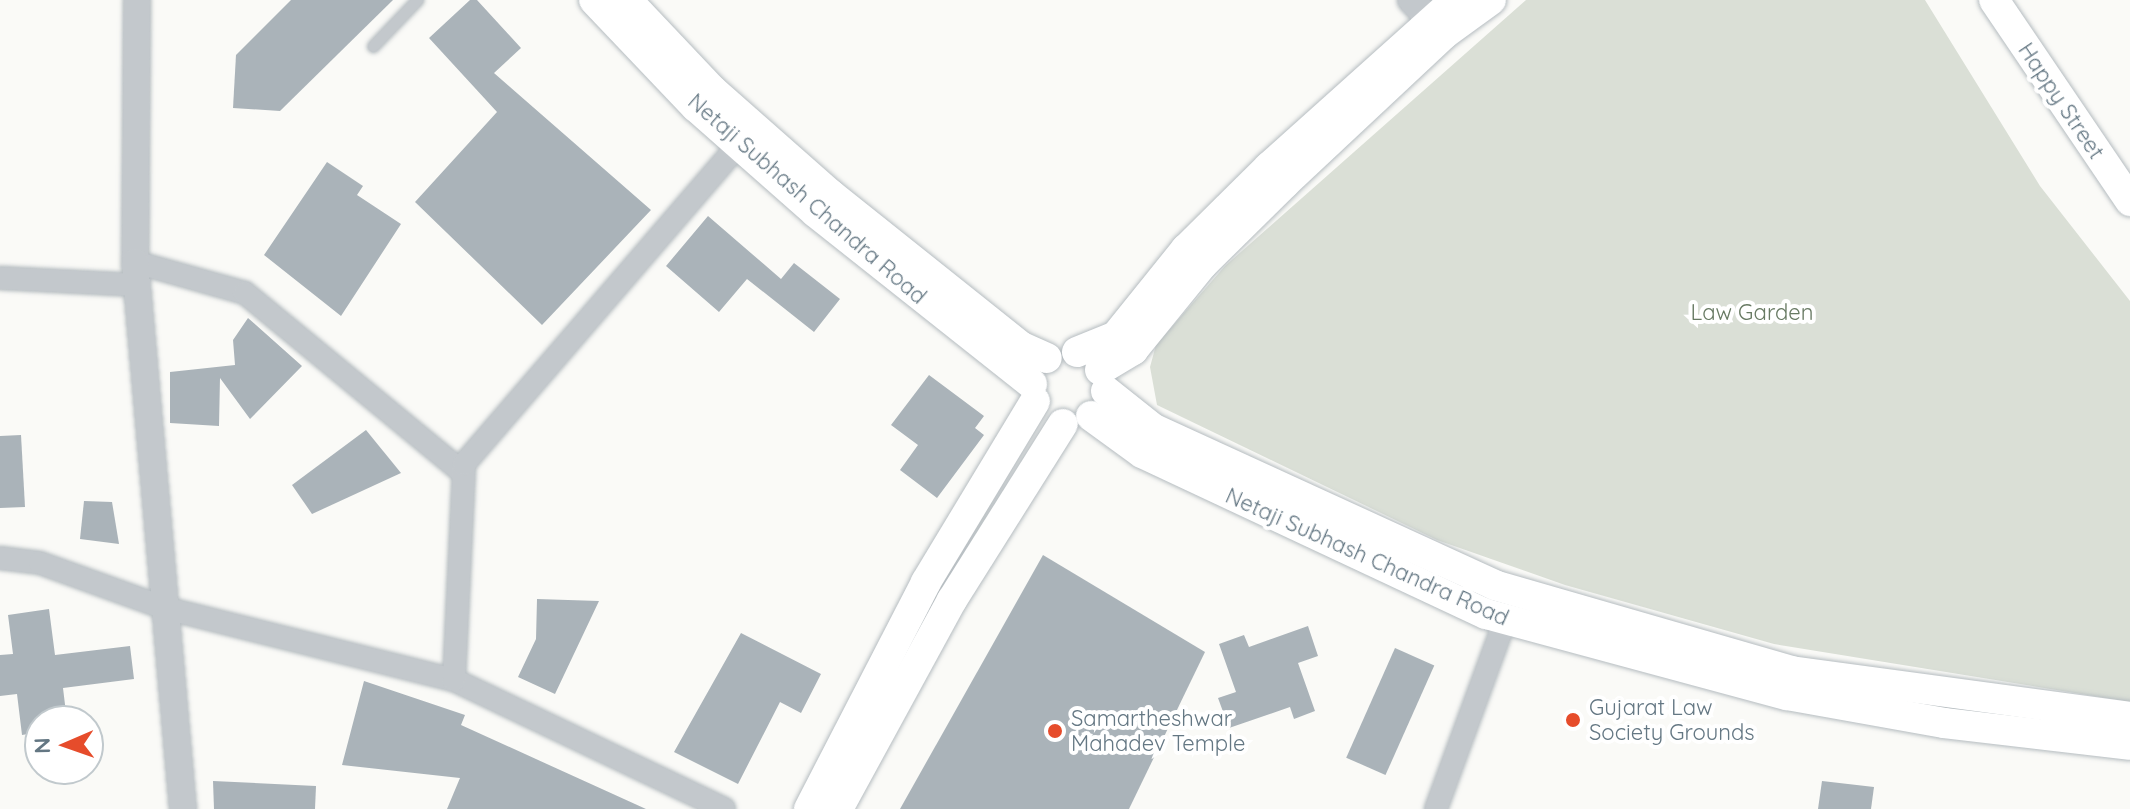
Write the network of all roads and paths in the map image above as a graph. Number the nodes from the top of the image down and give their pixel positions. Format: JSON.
{"nodes":[{"id":1,"x":137,"y":0,"type":"edge"},
{"id":2,"x":417,"y":0,"type":"edge"},
{"id":3,"x":594,"y":0,"type":"edge"},
{"id":4,"x":627,"y":0,"type":"edge"},
{"id":5,"x":1455,"y":0,"type":"edge"},
{"id":6,"x":1491,"y":0,"type":"edge"},
{"id":7,"x":1994,"y":0,"type":"edge"},
{"id":8,"x":1429,"y":17,"type":"edge"},
{"id":9,"x":373,"y":46,"type":"dead end"},
{"id":10,"x":739,"y":144,"type":"junction"},
{"id":11,"x":2130,"y":201,"type":"edge"},
{"id":12,"x":136,"y":273,"type":"junction"},
{"id":13,"x":0,"y":278,"type":"edge"},
{"id":14,"x":1081,"y":385,"type":"junction"},
{"id":15,"x":1033,"y":392,"type":"junction"},
{"id":16,"x":462,"y":472,"type":"junction"},
{"id":17,"x":0,"y":558,"type":"edge"},
{"id":18,"x":165,"y":608,"type":"junction"},
{"id":19,"x":1505,"y":620,"type":"junction"},
{"id":20,"x":454,"y":680,"type":"junction"},
{"id":21,"x":2130,"y":717,"type":"edge"},
{"id":22,"x":2130,"y":745,"type":"edge"},
{"id":23,"x":183,"y":809,"type":"edge"},
{"id":24,"x":724,"y":809,"type":"edge"},
{"id":25,"x":809,"y":809,"type":"edge"},
{"id":26,"x":838,"y":809,"type":"edge"},
{"id":27,"x":1436,"y":809,"type":"edge"}],
"edges":[{"from":1,"to":12,"type":"street"},
{"from":2,"to":9,"type":"lane"},
{"from":3,"to":10,"type":"main road","name":"Netaji Subhash Chandra Road"},
{"from":4,"to":14,"type":"main road","name":"Netaji Subhash Chandra Road"},
{"from":5,"to":8,"type":"main road"},
{"from":6,"to":8,"type":"main road"},
{"from":7,"to":11,"type":"main road","name":"Happy Street"},
{"from":8,"to":14,"type":"main road"},
{"from":10,"to":15,"type":"main road","name":"Netaji Subhash Chandra Road"},
{"from":10,"to":16,"type":"street"},
{"from":12,"to":13,"type":"street"},
{"from":12,"to":16,"type":"street"},
{"from":12,"to":18,"type":"street"},
{"from":14,"to":15,"type":"main road"},
{"from":14,"to":15,"type":"main road","name":"Netaji Subhash Chandra Road"},
{"from":14,"to":19,"type":"main road","name":"Netaji Subhash Chandra Road"},
{"from":14,"to":21,"type":"main road","name":"Netaji Subhash Chandra Road"},
{"from":14,"to":26,"type":"main road"},
{"from":15,"to":25,"type":"main road"},
{"from":16,"to":20,"type":"street"},
{"from":17,"to":18,"type":"street"},
{"from":18,"to":20,"type":"street"},
{"from":18,"to":23,"type":"street"},
{"from":19,"to":22,"type":"main road","name":"Netaji Subhash Chandra Road"},
{"from":19,"to":27,"type":"street"},
{"from":20,"to":24,"type":"street"}]}
